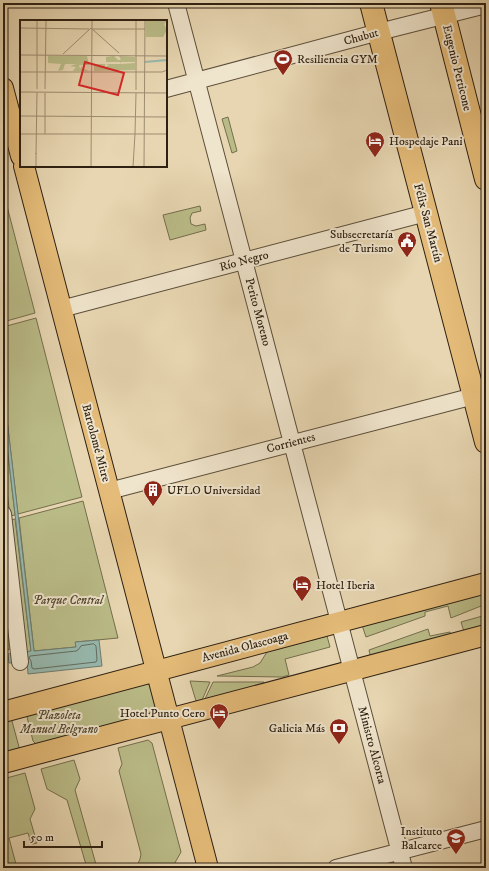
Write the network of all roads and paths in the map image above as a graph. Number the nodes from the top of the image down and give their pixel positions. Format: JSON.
{"nodes":[{"id":1,"x":176,"y":3,"type":"edge"},
{"id":2,"x":371,"y":3,"type":"edge"},
{"id":3,"x":486,"y":5,"type":"edge"},
{"id":4,"x":442,"y":10,"type":"edge"},
{"id":5,"x":379,"y":32,"type":"junction"},
{"id":6,"x":197,"y":81,"type":"junction"},
{"id":7,"x":3,"y":88,"type":"edge"},
{"id":8,"x":167,"y":89,"type":"edge"},
{"id":9,"x":13,"y":125,"type":"edge"},
{"id":10,"x":20,"y":152,"type":"edge"},
{"id":11,"x":24,"y":167,"type":"edge"},
{"id":12,"x":486,"y":179,"type":"edge"},
{"id":13,"x":426,"y":213,"type":"junction"},
{"id":14,"x":244,"y":261,"type":"junction"},
{"id":15,"x":61,"y":309,"type":"junction"},
{"id":16,"x":474,"y":396,"type":"junction"},
{"id":17,"x":486,"y":442,"type":"edge"},
{"id":18,"x":292,"y":443,"type":"junction"},
{"id":19,"x":109,"y":491,"type":"junction"},
{"id":20,"x":3,"y":514,"type":"edge"},
{"id":21,"x":486,"y":583,"type":"edge"},
{"id":22,"x":340,"y":622,"type":"junction"},
{"id":23,"x":486,"y":635,"type":"edge"},
{"id":24,"x":20,"y":662,"type":"dead end"},
{"id":25,"x":353,"y":670,"type":"junction"},
{"id":26,"x":157,"y":671,"type":"junction"},
{"id":27,"x":3,"y":712,"type":"edge"},
{"id":28,"x":169,"y":719,"type":"junction"},
{"id":29,"x":3,"y":763,"type":"edge"},
{"id":30,"x":486,"y":829,"type":"edge"},
{"id":31,"x":400,"y":852,"type":"junction"},
{"id":32,"x":208,"y":868,"type":"edge"},
{"id":33,"x":336,"y":868,"type":"edge"},
{"id":34,"x":404,"y":868,"type":"edge"}],
"edges":[{"from":1,"to":6,"type":"street","name":"Perito Moreno"},
{"from":2,"to":5,"type":"highway","name":"Félix San Martín"},
{"from":3,"to":4,"type":"street","name":"Chubut"},
{"from":4,"to":5,"type":"street","name":"Chubut"},
{"from":4,"to":12,"type":"highway","name":"Eugenio Perticone"},
{"from":5,"to":6,"type":"street","name":"Chubut"},
{"from":5,"to":13,"type":"highway","name":"Félix San Martín"},
{"from":6,"to":8,"type":"street","name":"Chubut"},
{"from":6,"to":14,"type":"street","name":"Perito Moreno"},
{"from":7,"to":9,"type":"main road"},
{"from":9,"to":10,"type":"main road"},
{"from":11,"to":15,"type":"main road","name":"Bartolomé Mitre"},
{"from":13,"to":14,"type":"street","name":"Río Negro"},
{"from":13,"to":16,"type":"highway","name":"Félix San Martín"},
{"from":14,"to":15,"type":"street","name":"Río Negro"},
{"from":14,"to":18,"type":"street","name":"Perito Moreno"},
{"from":15,"to":19,"type":"main road","name":"Bartolomé Mitre"},
{"from":16,"to":17,"type":"highway","name":"Félix San Martín"},
{"from":16,"to":18,"type":"street","name":"Corrientes"},
{"from":18,"to":19,"type":"street","name":"Corrientes"},
{"from":18,"to":22,"type":"street","name":"Perito Moreno"},
{"from":19,"to":26,"type":"main road","name":"Bartolomé Mitre"},
{"from":20,"to":24,"type":"street"},
{"from":21,"to":22,"type":"main road","name":"Avenida Olascoaga"},
{"from":22,"to":25,"type":"street","name":"Ministro Alcorta"},
{"from":22,"to":26,"type":"main road","name":"Avenida Olascoaga"},
{"from":23,"to":25,"type":"main road"},
{"from":25,"to":28,"type":"main road"},
{"from":25,"to":31,"type":"street","name":"Ministro Alcorta"},
{"from":26,"to":27,"type":"main road","name":"Avenida Olascoaga"},
{"from":26,"to":28,"type":"main road","name":"Bartolomé Mitre"},
{"from":28,"to":29,"type":"main road"},
{"from":28,"to":32,"type":"main road","name":"Bartolomé Mitre"},
{"from":30,"to":31,"type":"street"},
{"from":31,"to":33,"type":"street"},
{"from":31,"to":34,"type":"street","name":"Ministro Alcorta"}]}
